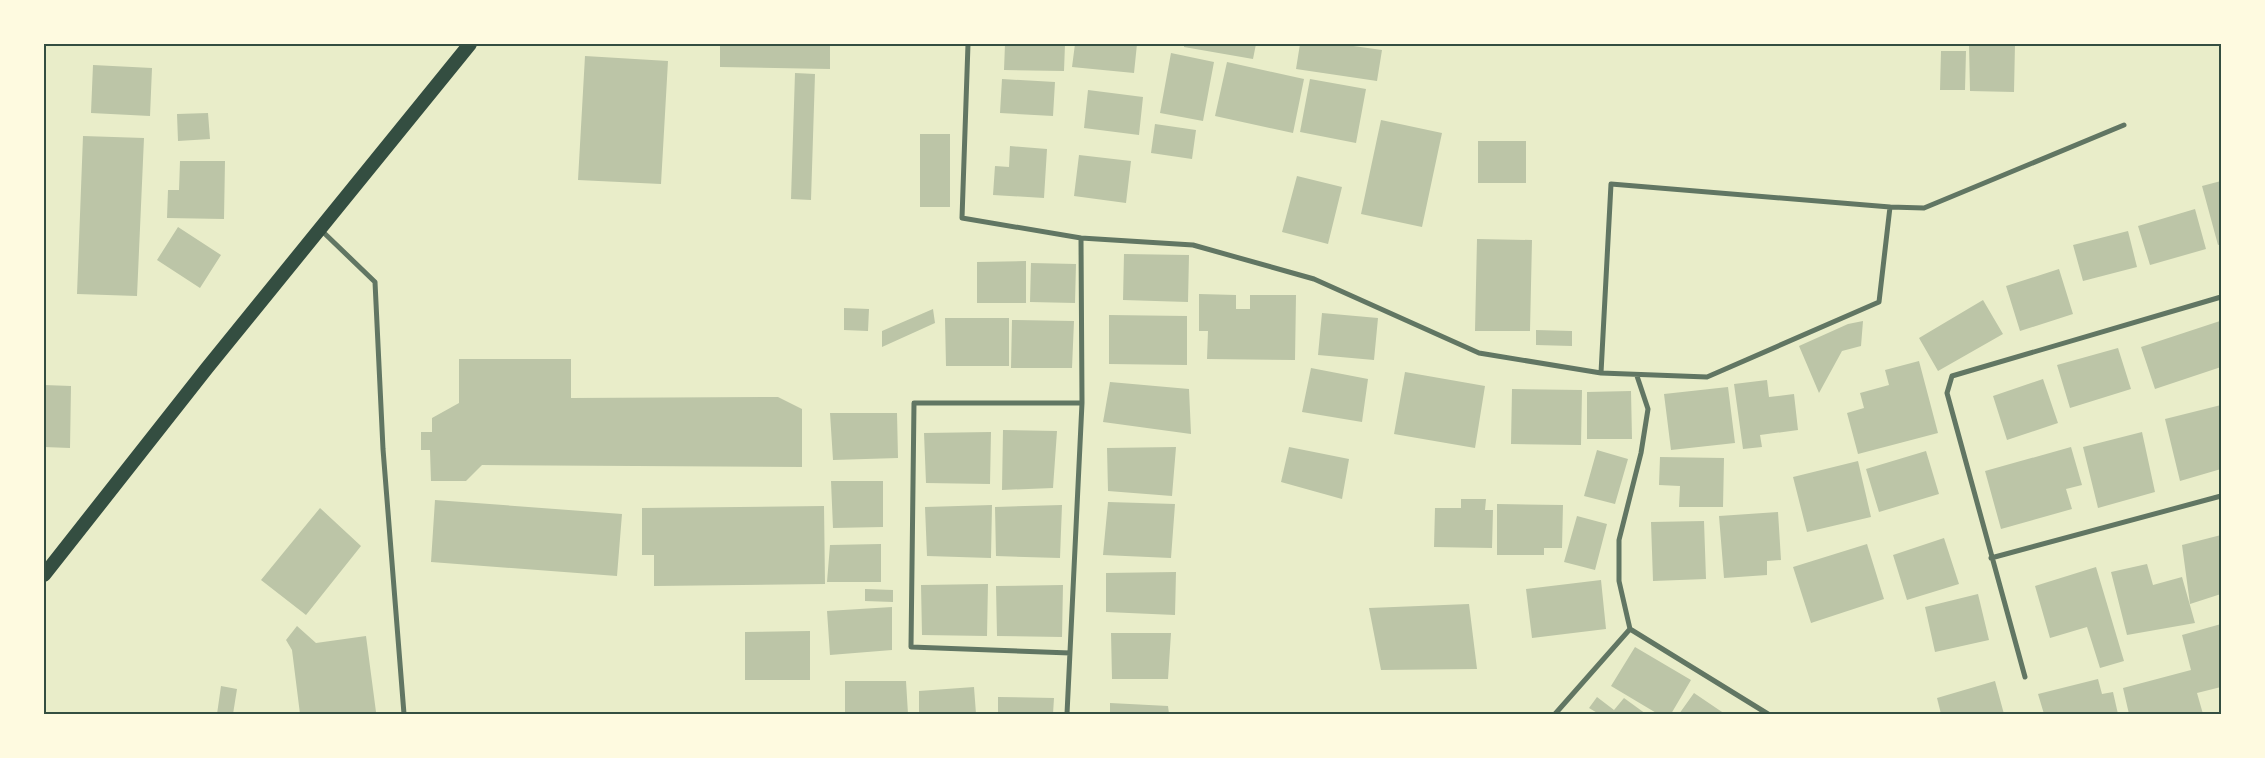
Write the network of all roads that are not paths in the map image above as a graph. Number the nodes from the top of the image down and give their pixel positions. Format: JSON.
{"nodes":[{"id":1,"x":470,"y":44,"type":"edge"},
{"id":2,"x":968,"y":44,"type":"edge"},
{"id":3,"x":2124,"y":126,"type":"dead end"},
{"id":4,"x":1890,"y":207,"type":"junction"},
{"id":5,"x":321,"y":229,"type":"junction"},
{"id":6,"x":1081,"y":238,"type":"junction"},
{"id":7,"x":2221,"y":297,"type":"edge"},
{"id":8,"x":1601,"y":373,"type":"junction"},
{"id":9,"x":1637,"y":376,"type":"junction"},
{"id":10,"x":1082,"y":403,"type":"junction"},
{"id":11,"x":2221,"y":496,"type":"edge"},
{"id":12,"x":1991,"y":558,"type":"junction"},
{"id":13,"x":44,"y":575,"type":"edge"},
{"id":14,"x":1630,"y":629,"type":"junction"},
{"id":15,"x":1070,"y":654,"type":"junction"},
{"id":16,"x":2025,"y":677,"type":"dead end"},
{"id":17,"x":404,"y":714,"type":"edge"},
{"id":18,"x":1067,"y":714,"type":"edge"},
{"id":19,"x":1555,"y":714,"type":"edge"},
{"id":20,"x":1768,"y":714,"type":"edge"}],
"edges":[{"from":1,"to":5,"type":"highway"},
{"from":2,"to":6,"type":"street"},
{"from":3,"to":4,"type":"street"},
{"from":4,"to":8,"type":"street"},
{"from":4,"to":9,"type":"street"},
{"from":5,"to":13,"type":"highway"},
{"from":5,"to":17,"type":"street"},
{"from":6,"to":8,"type":"street"},
{"from":6,"to":10,"type":"street"},
{"from":7,"to":12,"type":"street"},
{"from":8,"to":9,"type":"street"},
{"from":9,"to":14,"type":"street"},
{"from":10,"to":15,"type":"street"},
{"from":10,"to":15,"type":"street"},
{"from":11,"to":12,"type":"street"},
{"from":12,"to":16,"type":"street"},
{"from":14,"to":19,"type":"street"},
{"from":14,"to":20,"type":"street"},
{"from":15,"to":18,"type":"street"}]}
